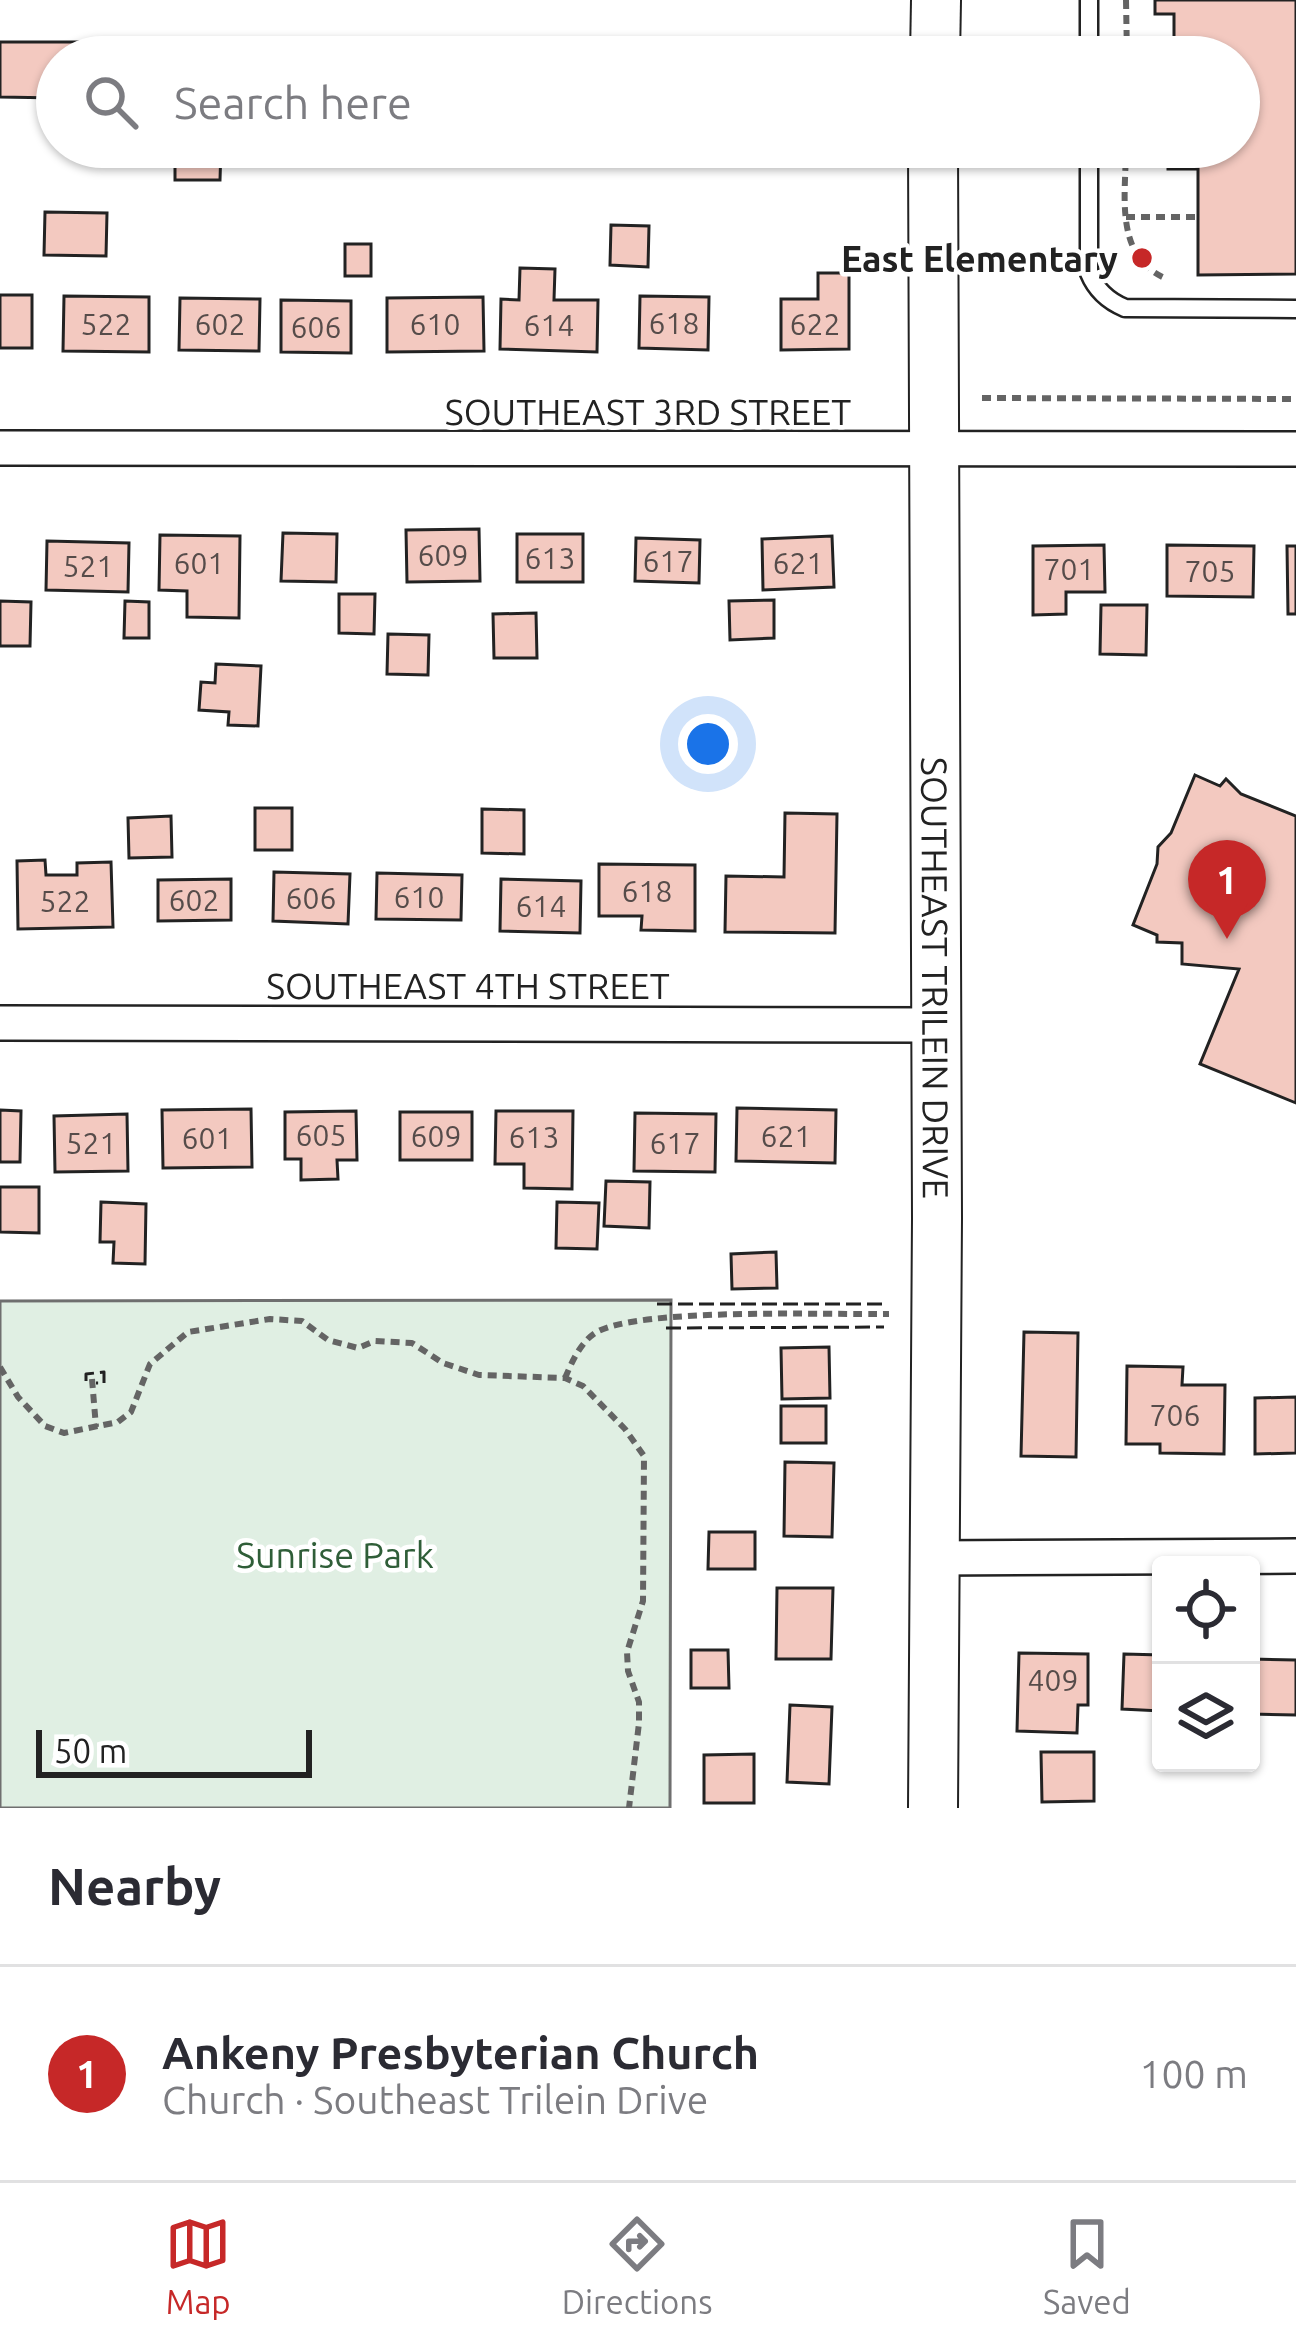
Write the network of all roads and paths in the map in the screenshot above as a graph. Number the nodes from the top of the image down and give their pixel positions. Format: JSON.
{"nodes":[{"id":1,"x":936,"y":0,"type":"edge"},
{"id":2,"x":1089,"y":0,"type":"edge"},
{"id":3,"x":1126,"y":0,"type":"edge"},
{"id":4,"x":951,"y":36,"type":"edge"},
{"id":5,"x":1089,"y":36,"type":"edge"},
{"id":6,"x":1127,"y":36,"type":"edge"},
{"id":7,"x":933,"y":168,"type":"edge"},
{"id":8,"x":1089,"y":168,"type":"edge"},
{"id":9,"x":1126,"y":168,"type":"edge"},
{"id":10,"x":1126,"y":217,"type":"junction"},
{"id":11,"x":1198,"y":217,"type":"dead end"},
{"id":12,"x":1175,"y":281,"type":"dead end"},
{"id":13,"x":1296,"y":309,"type":"edge"},
{"id":14,"x":982,"y":398,"type":"dead end"},
{"id":15,"x":1296,"y":399,"type":"edge"},
{"id":16,"x":0,"y":448,"type":"edge"},
{"id":17,"x":1296,"y":449,"type":"edge"},
{"id":18,"x":934,"y":452,"type":"junction"},
{"id":19,"x":0,"y":1023,"type":"edge"},
{"id":20,"x":935,"y":1025,"type":"junction"},
{"id":21,"x":889,"y":1315,"type":"dead end"},
{"id":22,"x":0,"y":1367,"type":"edge"},
{"id":23,"x":92,"y":1378,"type":"dead end"},
{"id":24,"x":565,"y":1378,"type":"junction"},
{"id":25,"x":95,"y":1427,"type":"junction"},
{"id":26,"x":1296,"y":1556,"type":"edge"},
{"id":27,"x":934,"y":1558,"type":"junction"},
{"id":28,"x":628,"y":1808,"type":"edge"},
{"id":29,"x":933,"y":1808,"type":"edge"}],
"edges":[{"from":1,"to":4,"type":"street"},
{"from":2,"to":5,"type":"lane"},
{"from":3,"to":6,"type":"path"},
{"from":7,"to":18,"type":"street","name":"SOUTHEAST TRILEIN DRIVE"},
{"from":8,"to":13,"type":"lane"},
{"from":9,"to":10,"type":"path"},
{"from":10,"to":11,"type":"path"},
{"from":10,"to":12,"type":"path"},
{"from":14,"to":15,"type":"path"},
{"from":16,"to":18,"type":"street","name":"SOUTHEAST 3RD STREET"},
{"from":17,"to":18,"type":"street","name":"SOUTHEAST 3RD STREET"},
{"from":18,"to":20,"type":"street","name":"SOUTHEAST TRILEIN DRIVE"},
{"from":19,"to":20,"type":"street","name":"SOUTHEAST 4TH STREET"},
{"from":20,"to":27,"type":"street","name":"SOUTHEAST TRILEIN DRIVE"},
{"from":21,"to":24,"type":"path"},
{"from":22,"to":25,"type":"path"},
{"from":23,"to":25,"type":"path"},
{"from":24,"to":25,"type":"path"},
{"from":24,"to":28,"type":"path"},
{"from":26,"to":27,"type":"street"},
{"from":27,"to":29,"type":"street","name":"SOUTHEAST TRILEIN DRIVE"}]}
